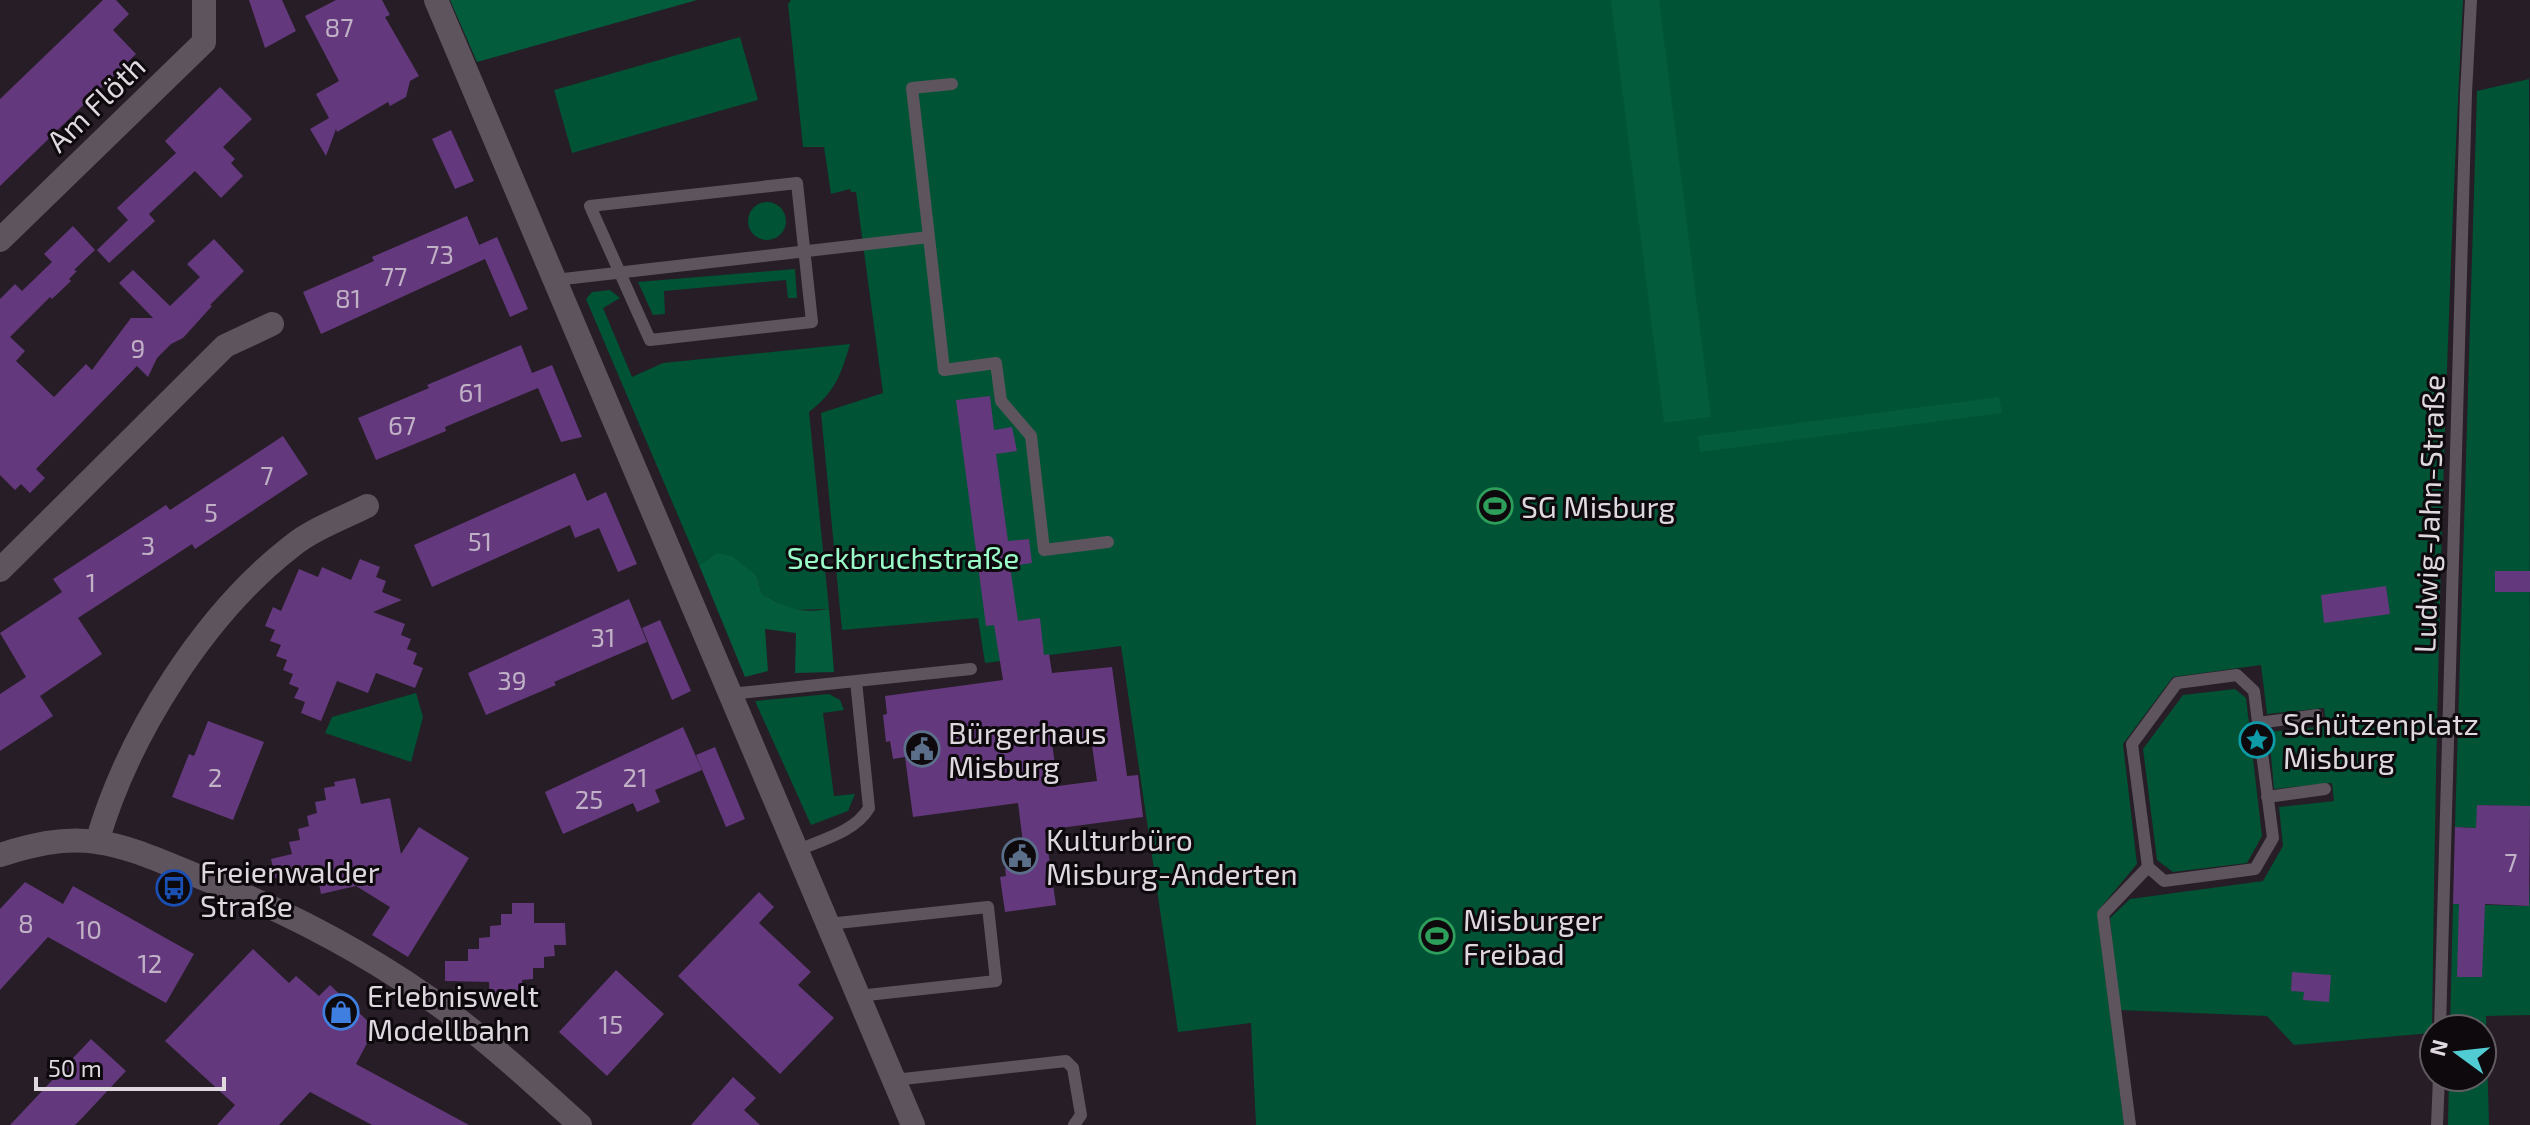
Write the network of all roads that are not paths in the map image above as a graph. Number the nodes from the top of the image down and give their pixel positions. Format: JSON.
{"nodes":[{"id":1,"x":204,"y":0,"type":"edge"},
{"id":2,"x":436,"y":0,"type":"edge"},
{"id":3,"x":2471,"y":0,"type":"edge"},
{"id":4,"x":952,"y":84,"type":"dead end"},
{"id":5,"x":929,"y":237,"type":"junction"},
{"id":6,"x":0,"y":240,"type":"edge"},
{"id":7,"x":804,"y":251,"type":"junction"},
{"id":8,"x":620,"y":273,"type":"junction"},
{"id":9,"x":555,"y":280,"type":"junction"},
{"id":10,"x":272,"y":324,"type":"dead end"},
{"id":11,"x":367,"y":506,"type":"dead end"},
{"id":12,"x":1108,"y":542,"type":"dead end"},
{"id":13,"x":0,"y":570,"type":"edge"},
{"id":14,"x":971,"y":669,"type":"dead end"},
{"id":15,"x":856,"y":681,"type":"junction"},
{"id":16,"x":730,"y":694,"type":"junction"},
{"id":17,"x":2317,"y":715,"type":"dead end"},
{"id":18,"x":2258,"y":723,"type":"junction"},
{"id":19,"x":2325,"y":789,"type":"dead end"},
{"id":20,"x":2267,"y":797,"type":"junction"},
{"id":21,"x":97,"y":842,"type":"junction"},
{"id":22,"x":796,"y":851,"type":"junction"},
{"id":23,"x":0,"y":855,"type":"edge"},
{"id":24,"x":2148,"y":867,"type":"junction"},
{"id":25,"x":828,"y":924,"type":"junction"},
{"id":26,"x":858,"y":996,"type":"junction"},
{"id":27,"x":2440,"y":1013,"type":"edge"},
{"id":28,"x":894,"y":1080,"type":"junction"},
{"id":29,"x":2438,"y":1093,"type":"edge"},
{"id":30,"x":580,"y":1125,"type":"edge"},
{"id":31,"x":913,"y":1125,"type":"edge"},
{"id":32,"x":1074,"y":1125,"type":"edge"},
{"id":33,"x":2130,"y":1125,"type":"edge"},
{"id":34,"x":2437,"y":1125,"type":"edge"}],
"edges":[{"from":1,"to":6,"type":"street","name":"Am Flöth"},
{"from":2,"to":9,"type":"street"},
{"from":3,"to":27,"type":"lane","name":"Ludwig-Jahn-Straße"},
{"from":4,"to":5,"type":"lane"},
{"from":5,"to":7,"type":"lane"},
{"from":5,"to":12,"type":"lane"},
{"from":7,"to":8,"type":"lane"},
{"from":7,"to":8,"type":"lane"},
{"from":7,"to":8,"type":"lane"},
{"from":8,"to":9,"type":"lane"},
{"from":9,"to":16,"type":"street"},
{"from":10,"to":13,"type":"street"},
{"from":11,"to":21,"type":"street"},
{"from":14,"to":15,"type":"lane"},
{"from":15,"to":16,"type":"lane"},
{"from":15,"to":22,"type":"lane"},
{"from":16,"to":22,"type":"street"},
{"from":17,"to":18,"type":"lane"},
{"from":18,"to":20,"type":"lane"},
{"from":18,"to":24,"type":"lane"},
{"from":19,"to":20,"type":"lane"},
{"from":20,"to":24,"type":"lane"},
{"from":21,"to":23,"type":"street"},
{"from":21,"to":30,"type":"street"},
{"from":22,"to":25,"type":"street"},
{"from":24,"to":33,"type":"lane"},
{"from":25,"to":26,"type":"street"},
{"from":25,"to":26,"type":"lane"},
{"from":26,"to":28,"type":"street"},
{"from":28,"to":31,"type":"street"},
{"from":28,"to":32,"type":"lane"},
{"from":29,"to":34,"type":"lane"}]}
